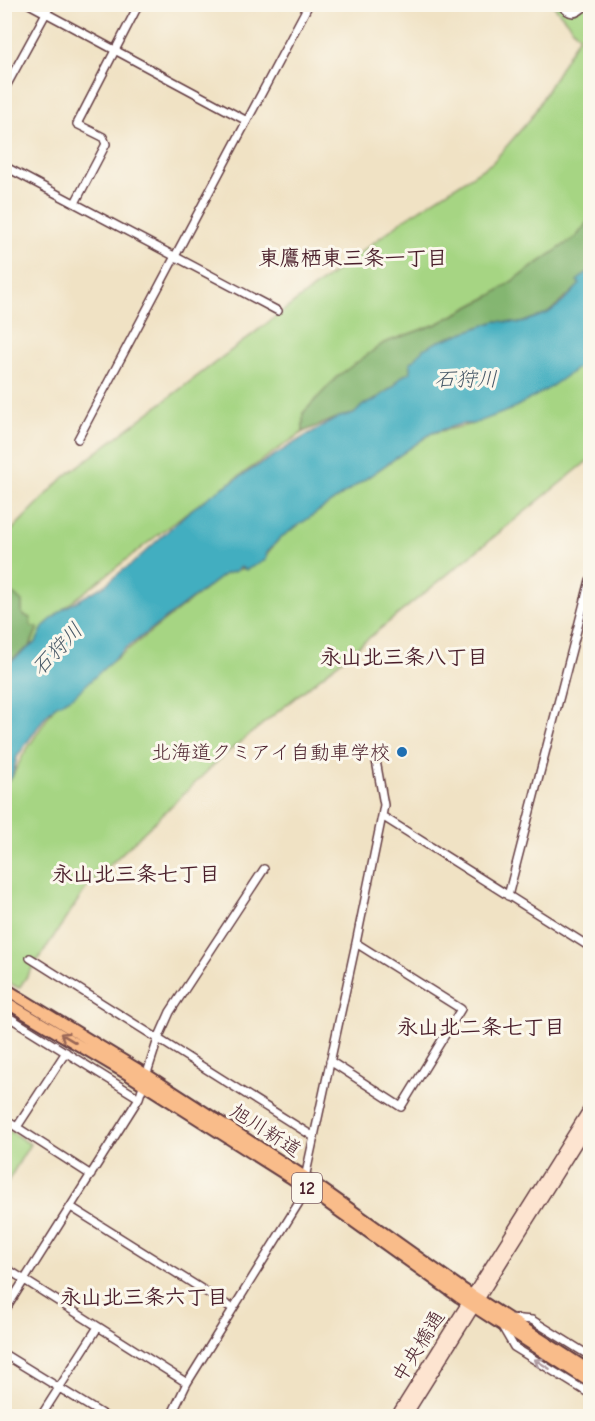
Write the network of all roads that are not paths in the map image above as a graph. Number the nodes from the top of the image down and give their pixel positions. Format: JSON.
{"nodes":[{"id":1,"x":30,"y":4,"type":"edge"},
{"id":2,"x":51,"y":4,"type":"edge"},
{"id":3,"x":139,"y":4,"type":"edge"},
{"id":4,"x":309,"y":4,"type":"edge"},
{"id":5,"x":560,"y":4,"type":"edge"},
{"id":6,"x":587,"y":4,"type":"edge"},
{"id":7,"x":46,"y":13,"type":"junction"},
{"id":8,"x":115,"y":50,"type":"junction"},
{"id":9,"x":4,"y":90,"type":"edge"},
{"id":10,"x":247,"y":121,"type":"junction"},
{"id":11,"x":4,"y":166,"type":"edge"},
{"id":12,"x":75,"y":203,"type":"junction"},
{"id":13,"x":174,"y":257,"type":"junction"},
{"id":14,"x":278,"y":311,"type":"dead end"},
{"id":15,"x":78,"y":439,"type":"dead end"},
{"id":16,"x":591,"y":579,"type":"edge"},
{"id":17,"x":375,"y":755,"type":"dead end"},
{"id":18,"x":382,"y":816,"type":"junction"},
{"id":19,"x":264,"y":869,"type":"dead end"},
{"id":20,"x":508,"y":896,"type":"junction"},
{"id":21,"x":356,"y":943,"type":"junction"},
{"id":22,"x":591,"y":947,"type":"edge"},
{"id":23,"x":30,"y":958,"type":"dead end"},
{"id":24,"x":4,"y":988,"type":"edge"},
{"id":25,"x":4,"y":1001,"type":"edge"},
{"id":26,"x":18,"y":1002,"type":"junction"},
{"id":27,"x":4,"y":1014,"type":"edge"},
{"id":28,"x":158,"y":1039,"type":"junction"},
{"id":29,"x":66,"y":1052,"type":"junction"},
{"id":30,"x":330,"y":1062,"type":"junction"},
{"id":31,"x":146,"y":1080,"type":"junction"},
{"id":32,"x":140,"y":1098,"type":"junction"},
{"id":33,"x":591,"y":1107,"type":"edge"},
{"id":34,"x":4,"y":1119,"type":"edge"},
{"id":35,"x":591,"y":1122,"type":"edge"},
{"id":36,"x":17,"y":1127,"type":"junction"},
{"id":37,"x":314,"y":1137,"type":"junction"},
{"id":38,"x":91,"y":1175,"type":"junction"},
{"id":39,"x":304,"y":1181,"type":"junction"},
{"id":40,"x":70,"y":1207,"type":"junction"},
{"id":41,"x":4,"y":1267,"type":"edge"},
{"id":42,"x":25,"y":1281,"type":"junction"},
{"id":43,"x":473,"y":1301,"type":"junction"},
{"id":44,"x":232,"y":1308,"type":"junction"},
{"id":45,"x":4,"y":1312,"type":"edge"},
{"id":46,"x":505,"y":1322,"type":"junction"},
{"id":47,"x":98,"y":1327,"type":"junction"},
{"id":48,"x":4,"y":1354,"type":"edge"},
{"id":49,"x":591,"y":1356,"type":"edge"},
{"id":50,"x":591,"y":1371,"type":"edge"},
{"id":51,"x":591,"y":1382,"type":"edge"},
{"id":52,"x":187,"y":1383,"type":"junction"},
{"id":53,"x":59,"y":1388,"type":"junction"},
{"id":54,"x":591,"y":1394,"type":"edge"},
{"id":55,"x":41,"y":1416,"type":"edge"},
{"id":56,"x":105,"y":1416,"type":"edge"},
{"id":57,"x":171,"y":1416,"type":"edge"},
{"id":58,"x":396,"y":1416,"type":"edge"},
{"id":59,"x":406,"y":1416,"type":"edge"}],
"edges":[{"from":1,"to":7,"type":"street"},
{"from":2,"to":7,"type":"street"},
{"from":3,"to":8,"type":"street"},
{"from":4,"to":10,"type":"street"},
{"from":5,"to":6,"type":"street"},
{"from":7,"to":8,"type":"street"},
{"from":7,"to":9,"type":"street"},
{"from":8,"to":10,"type":"street"},
{"from":8,"to":12,"type":"street"},
{"from":10,"to":13,"type":"street"},
{"from":11,"to":12,"type":"street"},
{"from":12,"to":13,"type":"street"},
{"from":13,"to":14,"type":"street"},
{"from":13,"to":15,"type":"street"},
{"from":16,"to":20,"type":"street"},
{"from":17,"to":18,"type":"street"},
{"from":18,"to":20,"type":"street"},
{"from":18,"to":21,"type":"street"},
{"from":19,"to":28,"type":"street"},
{"from":20,"to":22,"type":"street"},
{"from":21,"to":30,"type":"street"},
{"from":21,"to":30,"type":"street"},
{"from":23,"to":28,"type":"street"},
{"from":24,"to":26,"type":"highway","name":"旭川新道","number":"12"},
{"from":25,"to":26,"type":"highway","name":"旭川新道","number":"12"},
{"from":26,"to":31,"type":"highway","name":"旭川新道","number":"12"},
{"from":27,"to":29,"type":"street"},
{"from":28,"to":31,"type":"street"},
{"from":28,"to":37,"type":"street"},
{"from":29,"to":32,"type":"street"},
{"from":29,"to":36,"type":"street"},
{"from":30,"to":37,"type":"street"},
{"from":31,"to":32,"type":"street"},
{"from":31,"to":39,"type":"highway","name":"旭川新道","number":"12"},
{"from":32,"to":38,"type":"street"},
{"from":33,"to":43,"type":"main road"},
{"from":34,"to":36,"type":"street"},
{"from":35,"to":43,"type":"main road"},
{"from":36,"to":38,"type":"street"},
{"from":37,"to":39,"type":"street"},
{"from":38,"to":40,"type":"street"},
{"from":39,"to":43,"type":"highway","name":"旭川新道","number":"12"},
{"from":39,"to":44,"type":"street"},
{"from":40,"to":42,"type":"street"},
{"from":40,"to":44,"type":"street"},
{"from":41,"to":42,"type":"street"},
{"from":42,"to":45,"type":"street"},
{"from":42,"to":47,"type":"street"},
{"from":43,"to":46,"type":"highway","name":"旭川新道","number":"12"},
{"from":43,"to":58,"type":"main road","name":"中央橋通"},
{"from":43,"to":59,"type":"main road","name":"中央橋通"},
{"from":44,"to":52,"type":"street"},
{"from":46,"to":49,"type":"street"},
{"from":46,"to":50,"type":"highway","name":"旭川新道","number":"12"},
{"from":46,"to":51,"type":"highway","name":"旭川新道","number":"12"},
{"from":54,"to":46,"type":"street","one_way":true},
{"from":47,"to":52,"type":"street"},
{"from":47,"to":53,"type":"street"},
{"from":48,"to":53,"type":"street"},
{"from":52,"to":57,"type":"street"},
{"from":53,"to":55,"type":"street"},
{"from":53,"to":56,"type":"street"}]}
